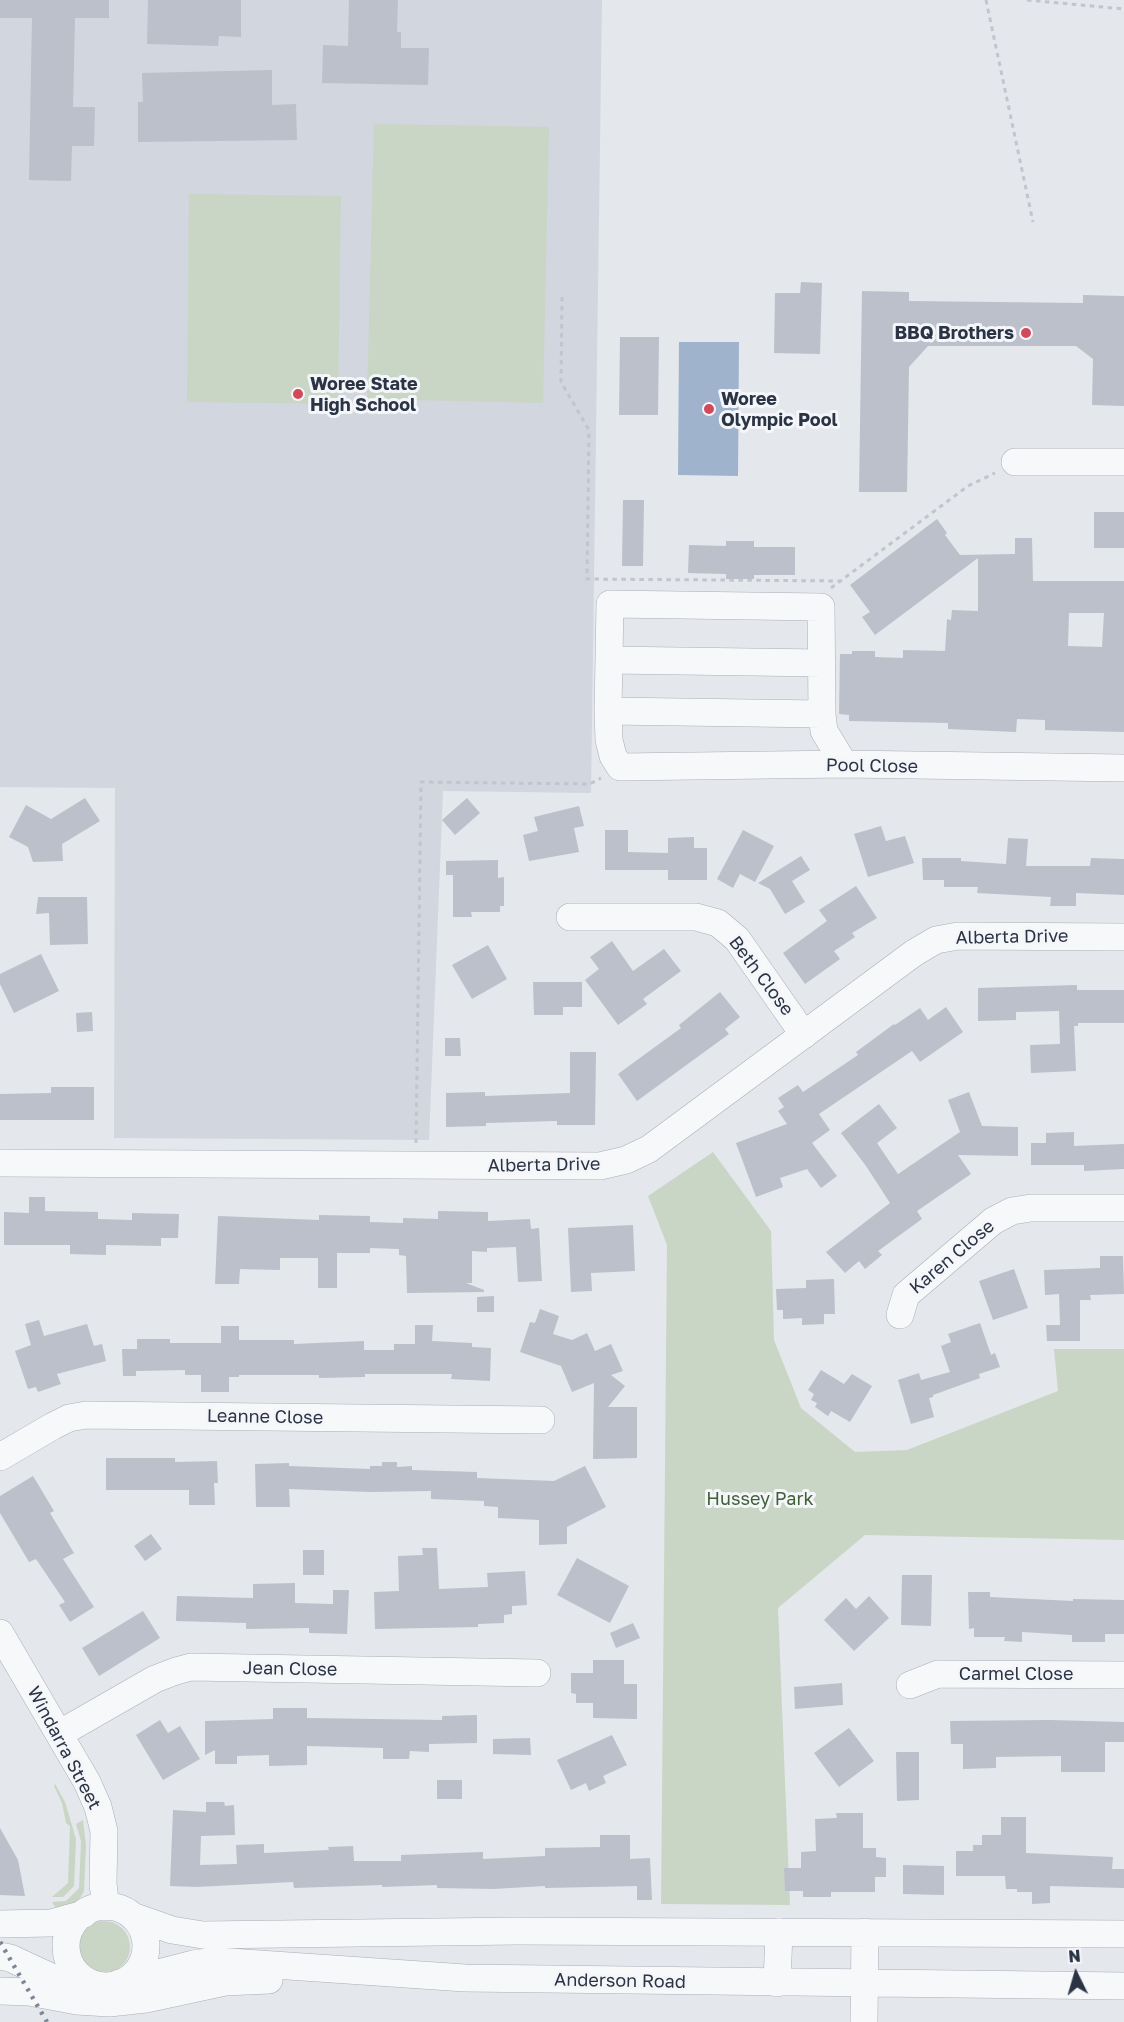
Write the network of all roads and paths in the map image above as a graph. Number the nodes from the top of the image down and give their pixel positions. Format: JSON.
{"nodes":[{"id":1,"x":986,"y":0,"type":"edge"},
{"id":2,"x":1028,"y":0,"type":"edge"},
{"id":3,"x":1124,"y":9,"type":"edge"},
{"id":4,"x":1033,"y":222,"type":"dead end"},
{"id":5,"x":562,"y":297,"type":"dead end"},
{"id":6,"x":1015,"y":462,"type":"joint"},
{"id":7,"x":1124,"y":462,"type":"edge"},
{"id":8,"x":841,"y":580,"type":"junction"},
{"id":9,"x":821,"y":607,"type":"junction"},
{"id":10,"x":609,"y":660,"type":"junction"},
{"id":11,"x":822,"y":663,"type":"junction"},
{"id":12,"x":608,"y":711,"type":"junction"},
{"id":13,"x":822,"y":714,"type":"junction"},
{"id":14,"x":844,"y":764,"type":"junction"},
{"id":15,"x":620,"y":767,"type":"junction"},
{"id":16,"x":1124,"y":768,"type":"edge"},
{"id":17,"x":570,"y":917,"type":"dead end"},
{"id":18,"x":1124,"y":937,"type":"edge"},
{"id":19,"x":804,"y":1035,"type":"junction"},
{"id":20,"x":0,"y":1163,"type":"edge"},
{"id":21,"x":415,"y":1166,"type":"junction"},
{"id":22,"x":1124,"y":1208,"type":"edge"},
{"id":23,"x":900,"y":1315,"type":"dead end"},
{"id":24,"x":541,"y":1420,"type":"dead end"},
{"id":25,"x":0,"y":1457,"type":"edge"},
{"id":26,"x":0,"y":1632,"type":"edge"},
{"id":27,"x":537,"y":1673,"type":"dead end"},
{"id":28,"x":1124,"y":1675,"type":"edge"},
{"id":29,"x":910,"y":1685,"type":"dead end"},
{"id":30,"x":59,"y":1734,"type":"junction"},
{"id":31,"x":95,"y":1910,"type":"junction"},
{"id":32,"x":132,"y":1916,"type":"junction"},
{"id":33,"x":0,"y":1924,"type":"edge"},
{"id":34,"x":779,"y":1932,"type":"junction"},
{"id":35,"x":865,"y":1932,"type":"junction"},
{"id":36,"x":1124,"y":1934,"type":"edge"},
{"id":37,"x":0,"y":1956,"type":"edge"},
{"id":38,"x":377,"y":1972,"type":"junction"},
{"id":39,"x":777,"y":1983,"type":"junction"},
{"id":40,"x":864,"y":1984,"type":"junction"},
{"id":41,"x":113,"y":1985,"type":"junction"},
{"id":42,"x":1124,"y":1986,"type":"edge"},
{"id":43,"x":0,"y":1991,"type":"edge"},
{"id":44,"x":864,"y":2022,"type":"edge"}],
"edges":[{"from":1,"to":4,"type":"path"},
{"from":2,"to":3,"type":"path"},
{"from":5,"to":8,"type":"path"},
{"from":6,"to":7,"type":"street"},
{"from":6,"to":8,"type":"path"},
{"from":8,"to":9,"type":"path"},
{"from":9,"to":10,"type":"street"},
{"from":9,"to":11,"type":"street"},
{"from":10,"to":11,"type":"street"},
{"from":10,"to":12,"type":"street"},
{"from":11,"to":13,"type":"street"},
{"from":12,"to":13,"type":"street"},
{"from":12,"to":15,"type":"street"},
{"from":13,"to":14,"type":"street"},
{"from":14,"to":15,"type":"street","name":"Pool Close"},
{"from":14,"to":16,"type":"street","name":"Pool Close"},
{"from":15,"to":21,"type":"path"},
{"from":17,"to":19,"type":"street","name":"Beth Close"},
{"from":18,"to":19,"type":"street","name":"Alberta Drive"},
{"from":19,"to":21,"type":"street","name":"Alberta Drive"},
{"from":20,"to":21,"type":"street","name":"Alberta Drive"},
{"from":22,"to":23,"type":"street","name":"Karen Close"},
{"from":24,"to":25,"type":"street","name":"Leanne Close"},
{"from":26,"to":30,"type":"street","name":"Windarra Street"},
{"from":27,"to":30,"type":"street","name":"Jean Close"},
{"from":28,"to":29,"type":"street","name":"Carmel Close"},
{"from":30,"to":31,"type":"street","name":"Windarra Street"},
{"from":31,"to":32,"type":"street"},
{"from":31,"to":33,"type":"street"},
{"from":31,"to":41,"type":"street"},
{"from":32,"to":34,"type":"street"},
{"from":32,"to":41,"type":"street"},
{"from":34,"to":35,"type":"street"},
{"from":34,"to":39,"type":"street"},
{"from":35,"to":36,"type":"street"},
{"from":35,"to":40,"type":"street"},
{"from":37,"to":41,"type":"street","name":"Anderson Road"},
{"from":38,"to":39,"type":"street","name":"Anderson Road"},
{"from":38,"to":41,"type":"street","name":"Anderson Road"},
{"from":38,"to":43,"type":"street"},
{"from":39,"to":40,"type":"street","name":"Anderson Road"},
{"from":40,"to":42,"type":"street","name":"Anderson Road"},
{"from":40,"to":44,"type":"street"}]}
